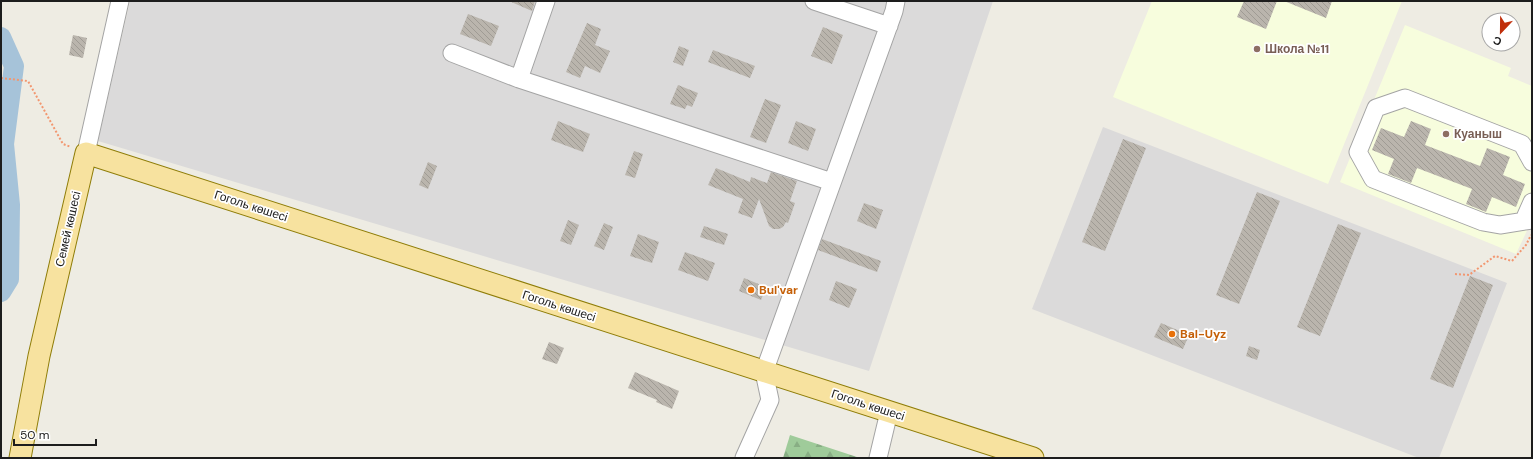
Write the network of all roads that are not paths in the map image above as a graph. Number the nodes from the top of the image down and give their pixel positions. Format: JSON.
{"nodes":[{"id":1,"x":120,"y":1,"type":"edge"},
{"id":2,"x":546,"y":1,"type":"edge"},
{"id":3,"x":814,"y":1,"type":"edge"},
{"id":4,"x":896,"y":1,"type":"edge"},
{"id":5,"x":888,"y":26,"type":"junction"},
{"id":6,"x":452,"y":53,"type":"dead end"},
{"id":7,"x":520,"y":79,"type":"junction"},
{"id":8,"x":86,"y":153,"type":"junction"},
{"id":9,"x":1532,"y":162,"type":"edge"},
{"id":10,"x":832,"y":182,"type":"junction"},
{"id":11,"x":1532,"y":202,"type":"edge"},
{"id":12,"x":1529,"y":224,"type":"edge"},
{"id":13,"x":764,"y":372,"type":"junction"},
{"id":14,"x":889,"y":412,"type":"junction"},
{"id":15,"x":20,"y":458,"type":"edge"},
{"id":16,"x":744,"y":458,"type":"edge"},
{"id":17,"x":878,"y":458,"type":"edge"},
{"id":18,"x":1033,"y":458,"type":"edge"}],
"edges":[{"from":1,"to":8,"type":"street","name":"Семей көшесі"},
{"from":2,"to":7,"type":"street"},
{"from":3,"to":5,"type":"street"},
{"from":4,"to":5,"type":"street"},
{"from":5,"to":10,"type":"street"},
{"from":6,"to":7,"type":"street"},
{"from":7,"to":10,"type":"street"},
{"from":8,"to":13,"type":"main road","name":"Гоголь көшесі"},
{"from":8,"to":15,"type":"main road","name":"Семей көшесі"},
{"from":9,"to":12,"type":"street"},
{"from":10,"to":13,"type":"street"},
{"from":11,"to":12,"type":"street"},
{"from":13,"to":14,"type":"main road","name":"Гоголь көшесі"},
{"from":13,"to":16,"type":"street"},
{"from":14,"to":17,"type":"street"},
{"from":14,"to":18,"type":"main road","name":"Гоголь көшесі"}]}
